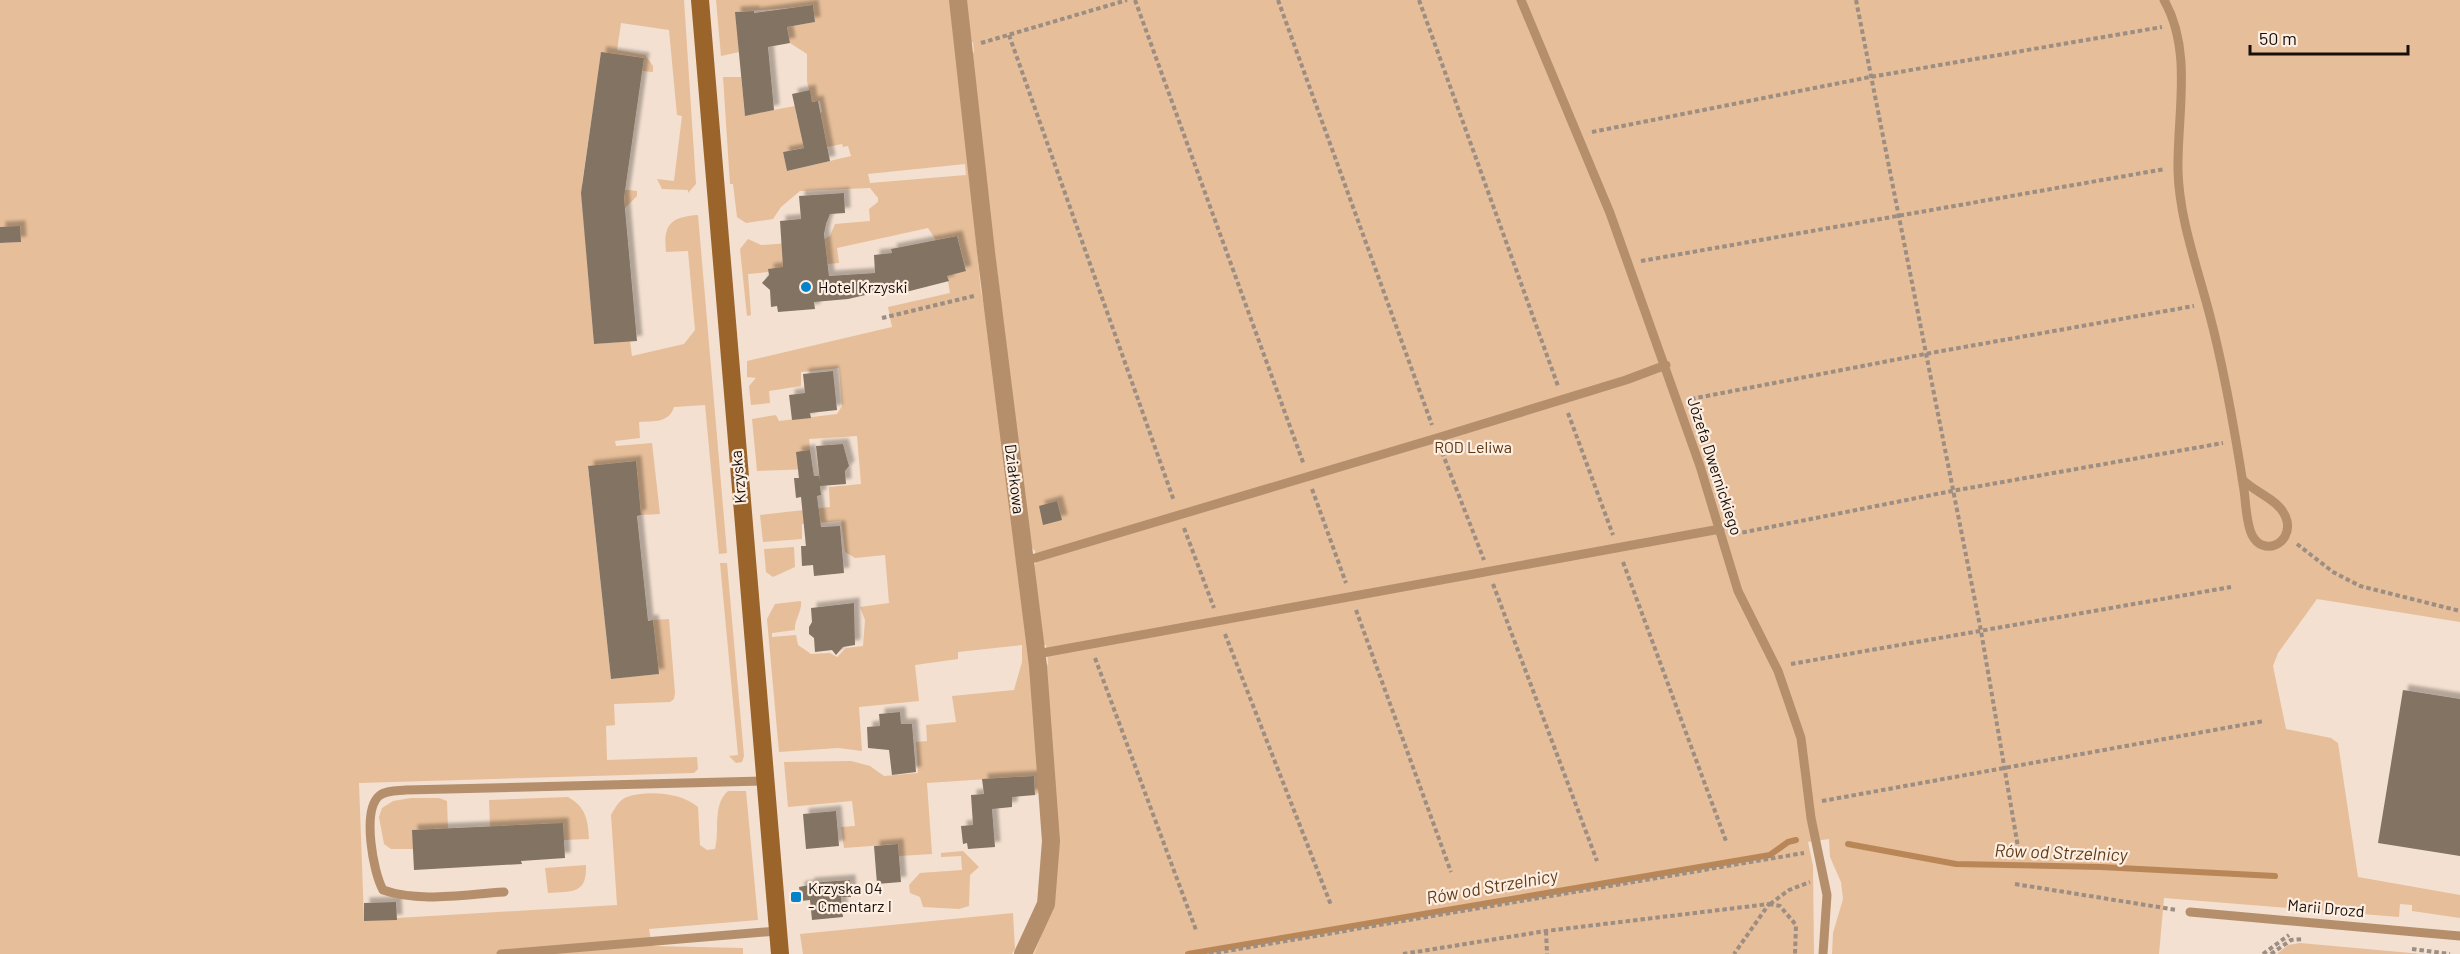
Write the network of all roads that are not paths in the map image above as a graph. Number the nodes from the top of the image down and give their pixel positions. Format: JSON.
{"nodes":[{"id":1,"x":700,"y":0,"type":"edge"},
{"id":2,"x":958,"y":0,"type":"edge"},
{"id":3,"x":1521,"y":0,"type":"edge"},
{"id":4,"x":2164,"y":0,"type":"edge"},
{"id":5,"x":1665,"y":365,"type":"junction"},
{"id":6,"x":2242,"y":479,"type":"junction"},
{"id":7,"x":1722,"y":534,"type":"junction"},
{"id":8,"x":1025,"y":561,"type":"junction"},
{"id":9,"x":1037,"y":654,"type":"junction"},
{"id":10,"x":763,"y":781,"type":"junction"},
{"id":11,"x":504,"y":892,"type":"dead end"},
{"id":12,"x":2190,"y":912,"type":"road end"},
{"id":13,"x":777,"y":931,"type":"junction"},
{"id":14,"x":2460,"y":936,"type":"edge"},
{"id":15,"x":501,"y":954,"type":"edge"},
{"id":16,"x":780,"y":954,"type":"edge"},
{"id":17,"x":1023,"y":954,"type":"edge"},
{"id":18,"x":1823,"y":954,"type":"edge"}],
"edges":[{"from":1,"to":10,"type":"street","name":"Krzyska"},
{"from":2,"to":8,"type":"street","name":"Działkowa"},
{"from":3,"to":5,"type":"lane","name":"Józefa Dwernickiego"},
{"from":4,"to":6,"type":"lane"},
{"from":5,"to":7,"type":"lane","name":"Józefa Dwernickiego"},
{"from":5,"to":8,"type":"lane"},
{"from":6,"to":6,"type":"lane"},
{"from":7,"to":9,"type":"lane"},
{"from":7,"to":18,"type":"lane","name":"Józefa Dwernickiego"},
{"from":8,"to":9,"type":"street","name":"Działkowa"},
{"from":9,"to":17,"type":"street","name":"Działkowa"},
{"from":10,"to":11,"type":"lane"},
{"from":10,"to":13,"type":"street","name":"Krzyska"},
{"from":12,"to":14,"type":"lane","name":"Marii Drozd"},
{"from":13,"to":15,"type":"lane"},
{"from":13,"to":16,"type":"street","name":"Krzyska"}]}
